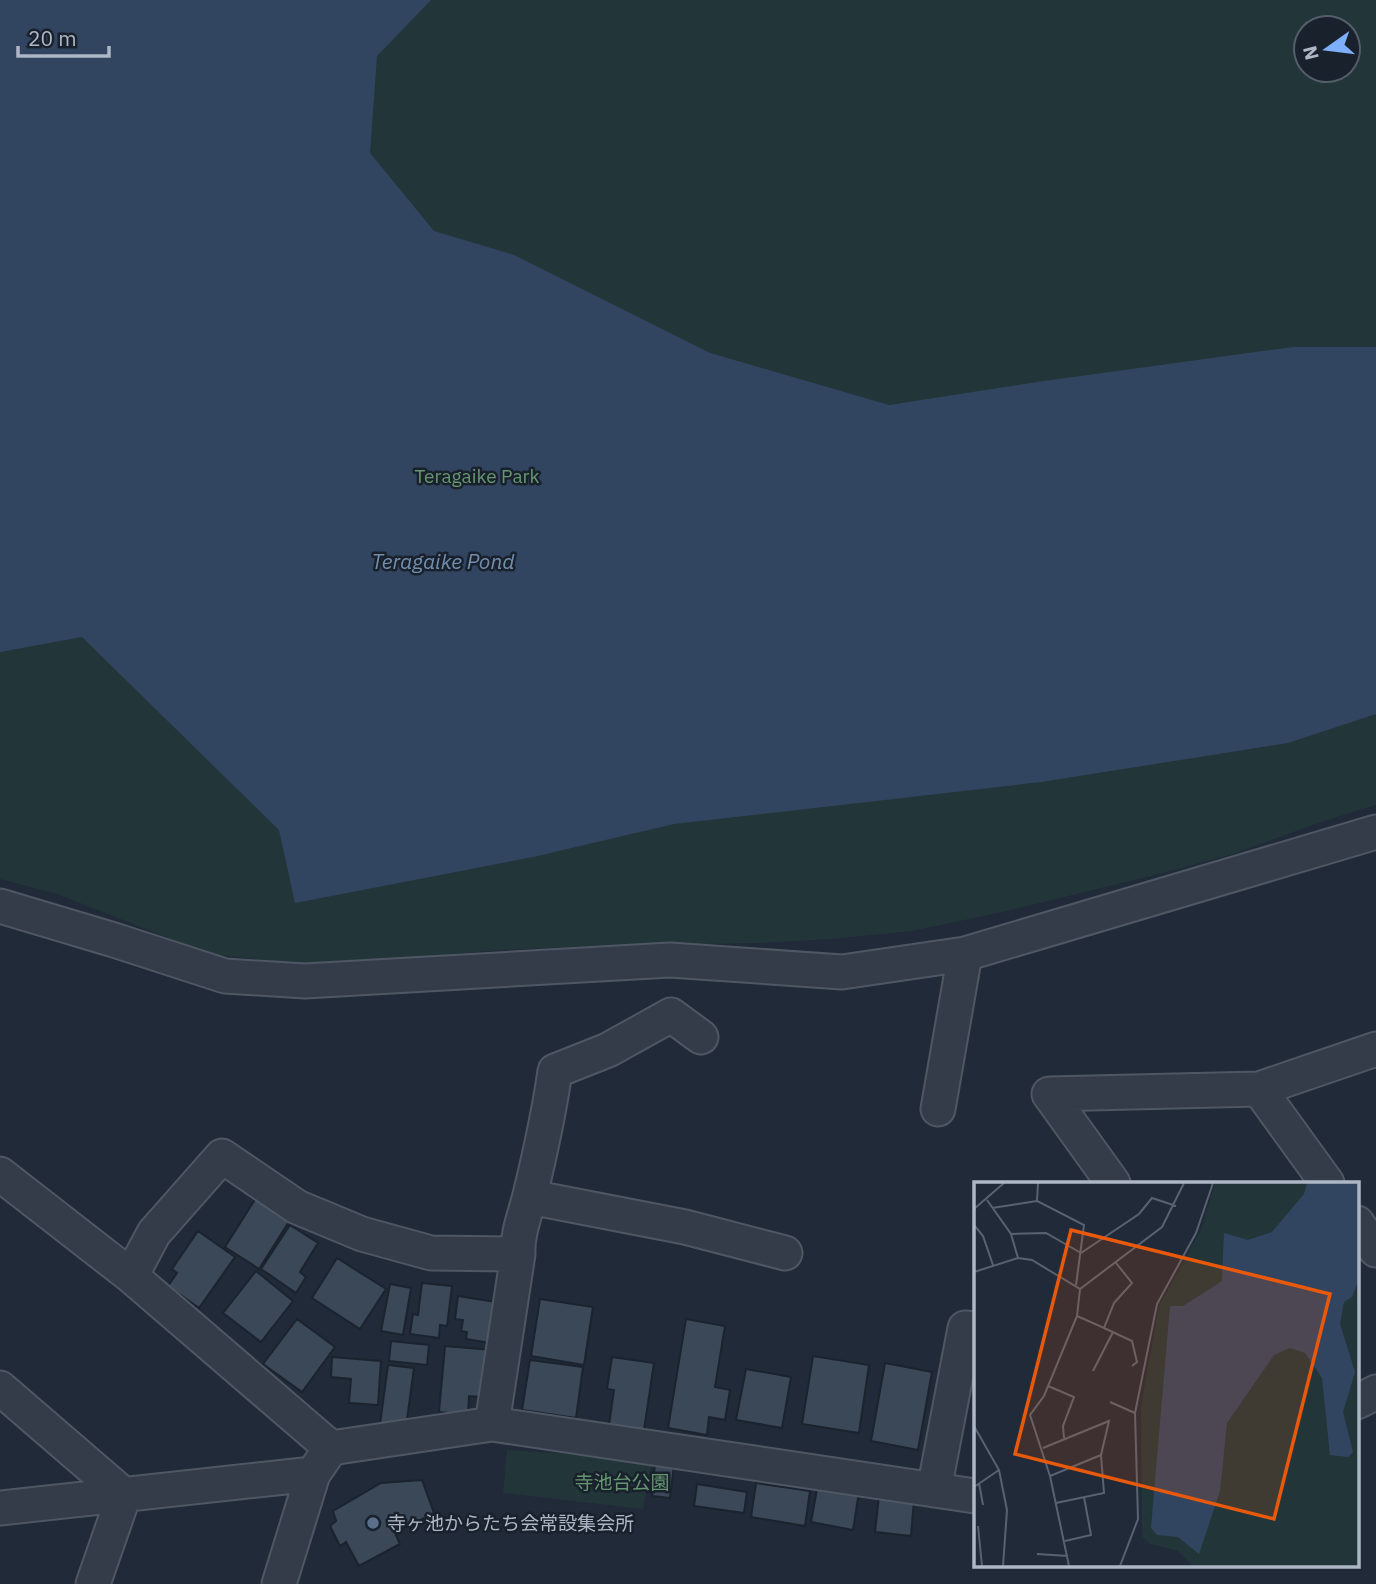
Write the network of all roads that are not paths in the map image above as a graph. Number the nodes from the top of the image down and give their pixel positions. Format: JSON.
{"nodes":[{"id":1,"x":1376,"y":832,"type":"edge"},
{"id":2,"x":0,"y":906,"type":"edge"},
{"id":3,"x":965,"y":954,"type":"junction"},
{"id":4,"x":701,"y":1037,"type":"dead end"},
{"id":5,"x":1376,"y":1049,"type":"edge"},
{"id":6,"x":1259,"y":1089,"type":"junction"},
{"id":7,"x":938,"y":1109,"type":"dead end"},
{"id":8,"x":0,"y":1174,"type":"edge"},
{"id":9,"x":1112,"y":1182,"type":"edge"},
{"id":10,"x":1326,"y":1182,"type":"edge"},
{"id":11,"x":530,"y":1197,"type":"junction"},
{"id":12,"x":1358,"y":1224,"type":"edge"},
{"id":13,"x":1376,"y":1250,"type":"edge"},
{"id":14,"x":785,"y":1253,"type":"dead end"},
{"id":15,"x":518,"y":1254,"type":"junction"},
{"id":16,"x":131,"y":1276,"type":"junction"},
{"id":17,"x":974,"y":1329,"type":"edge"},
{"id":18,"x":0,"y":1388,"type":"edge"},
{"id":19,"x":1376,"y":1392,"type":"edge"},
{"id":20,"x":1358,"y":1401,"type":"edge"},
{"id":21,"x":492,"y":1424,"type":"junction"},
{"id":22,"x":322,"y":1461,"type":"junction"},
{"id":23,"x":934,"y":1490,"type":"junction"},
{"id":24,"x":124,"y":1495,"type":"junction"},
{"id":25,"x":974,"y":1496,"type":"edge"},
{"id":26,"x":0,"y":1508,"type":"edge"},
{"id":27,"x":93,"y":1584,"type":"edge"},
{"id":28,"x":279,"y":1584,"type":"edge"}],
"edges":[{"from":1,"to":3,"type":"street"},
{"from":2,"to":3,"type":"street"},
{"from":3,"to":7,"type":"street"},
{"from":4,"to":11,"type":"street"},
{"from":5,"to":6,"type":"street"},
{"from":6,"to":9,"type":"street"},
{"from":6,"to":10,"type":"street"},
{"from":8,"to":16,"type":"street"},
{"from":11,"to":14,"type":"street"},
{"from":11,"to":15,"type":"street"},
{"from":12,"to":13,"type":"street"},
{"from":15,"to":16,"type":"street"},
{"from":15,"to":21,"type":"street"},
{"from":16,"to":22,"type":"street"},
{"from":17,"to":23,"type":"street"},
{"from":18,"to":24,"type":"street"},
{"from":19,"to":20,"type":"street"},
{"from":21,"to":22,"type":"street"},
{"from":21,"to":23,"type":"street"},
{"from":22,"to":24,"type":"street"},
{"from":22,"to":28,"type":"street"},
{"from":23,"to":25,"type":"street"},
{"from":24,"to":26,"type":"street"},
{"from":24,"to":27,"type":"street"}]}
